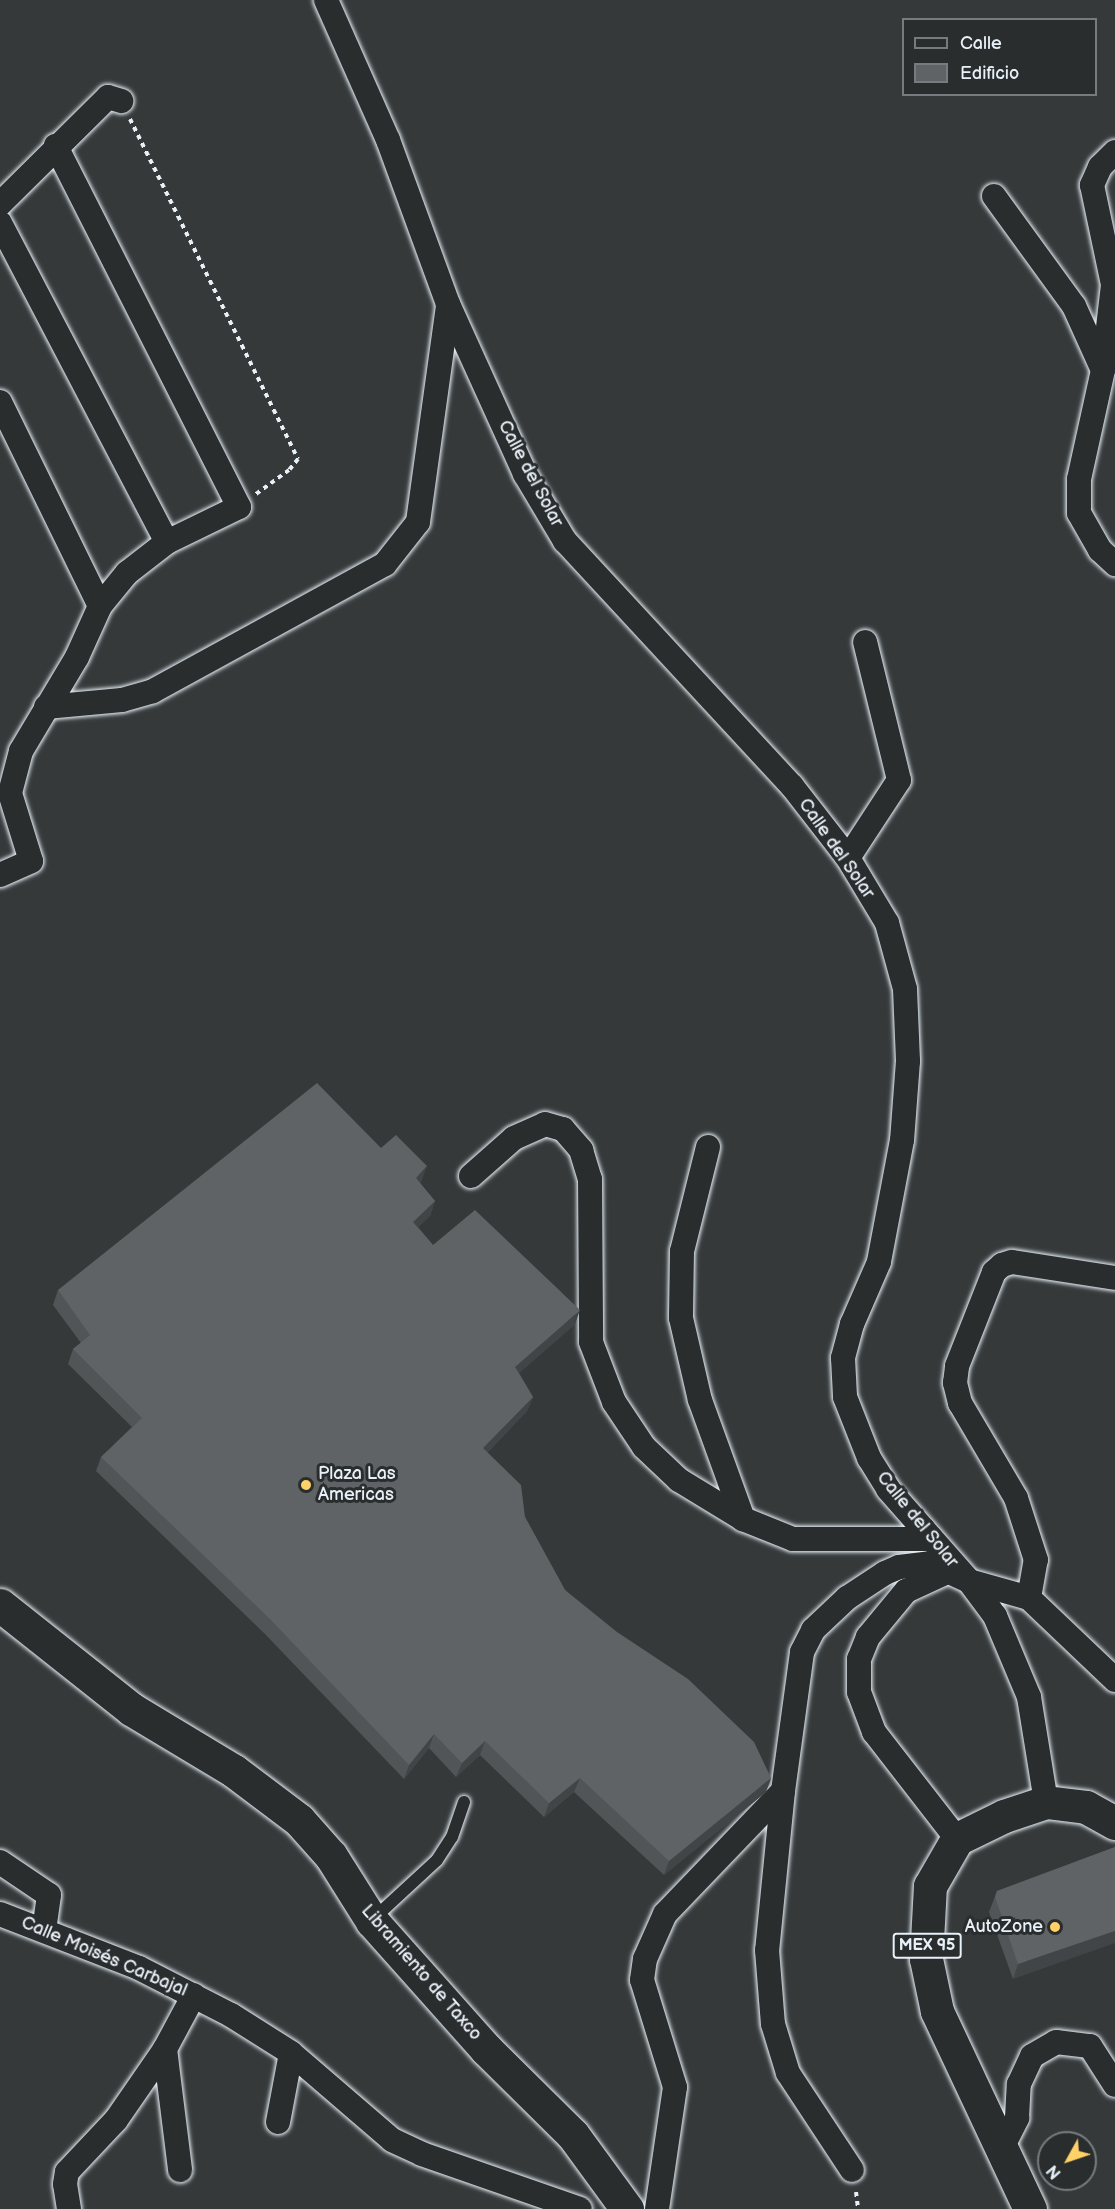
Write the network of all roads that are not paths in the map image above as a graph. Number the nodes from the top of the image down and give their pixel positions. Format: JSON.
{"nodes":[{"id":1,"x":326,"y":0,"type":"edge"},
{"id":2,"x":121,"y":100,"type":"road end"},
{"id":3,"x":56,"y":146,"type":"junction"},
{"id":4,"x":1115,"y":152,"type":"edge"},
{"id":5,"x":994,"y":196,"type":"dead end"},
{"id":6,"x":0,"y":204,"type":"edge"},
{"id":7,"x":0,"y":223,"type":"edge"},
{"id":8,"x":448,"y":304,"type":"junction"},
{"id":9,"x":1103,"y":370,"type":"junction"},
{"id":10,"x":0,"y":402,"type":"edge"},
{"id":11,"x":166,"y":542,"type":"junction"},
{"id":12,"x":1115,"y":564,"type":"edge"},
{"id":13,"x":99,"y":606,"type":"junction"},
{"id":14,"x":865,"y":642,"type":"dead end"},
{"id":15,"x":46,"y":707,"type":"junction"},
{"id":16,"x":848,"y":858,"type":"junction"},
{"id":17,"x":0,"y":874,"type":"edge"},
{"id":18,"x":708,"y":1147,"type":"dead end"},
{"id":19,"x":471,"y":1176,"type":"dead end"},
{"id":20,"x":1115,"y":1278,"type":"edge"},
{"id":21,"x":743,"y":1519,"type":"junction"},
{"id":22,"x":932,"y":1539,"type":"junction"},
{"id":23,"x":959,"y":1576,"type":"junction"},
{"id":24,"x":1029,"y":1599,"type":"junction"},
{"id":25,"x":0,"y":1605,"type":"edge"},
{"id":26,"x":1115,"y":1680,"type":"edge"},
{"id":27,"x":783,"y":1791,"type":"junction"},
{"id":28,"x":464,"y":1802,"type":"dead end"},
{"id":29,"x":1046,"y":1802,"type":"junction"},
{"id":30,"x":1115,"y":1823,"type":"edge"},
{"id":31,"x":957,"y":1839,"type":"junction"},
{"id":32,"x":0,"y":1862,"type":"edge"},
{"id":33,"x":0,"y":1914,"type":"edge"},
{"id":34,"x":372,"y":1921,"type":"junction"},
{"id":35,"x":44,"y":1930,"type":"junction"},
{"id":36,"x":194,"y":1995,"type":"junction"},
{"id":37,"x":165,"y":2049,"type":"junction"},
{"id":38,"x":291,"y":2053,"type":"junction"},
{"id":39,"x":1115,"y":2085,"type":"edge"},
{"id":40,"x":278,"y":2122,"type":"dead end"},
{"id":41,"x":1000,"y":2150,"type":"junction"},
{"id":42,"x":180,"y":2170,"type":"dead end"},
{"id":43,"x":852,"y":2170,"type":"dead end"},
{"id":44,"x":69,"y":2209,"type":"edge"},
{"id":45,"x":580,"y":2209,"type":"edge"},
{"id":46,"x":627,"y":2209,"type":"edge"},
{"id":47,"x":657,"y":2209,"type":"edge"},
{"id":48,"x":1030,"y":2209,"type":"edge"}],
"edges":[{"from":1,"to":8,"type":"street","name":"Calle del Solar"},
{"from":2,"to":3,"type":"street"},
{"from":3,"to":6,"type":"street"},
{"from":3,"to":11,"type":"street"},
{"from":4,"to":9,"type":"street"},
{"from":5,"to":9,"type":"street"},
{"from":7,"to":11,"type":"street"},
{"from":8,"to":15,"type":"street"},
{"from":8,"to":16,"type":"street","name":"Calle del Solar"},
{"from":9,"to":12,"type":"street"},
{"from":10,"to":13,"type":"street"},
{"from":11,"to":13,"type":"street"},
{"from":13,"to":15,"type":"street"},
{"from":14,"to":16,"type":"street"},
{"from":15,"to":17,"type":"street"},
{"from":16,"to":22,"type":"street","name":"Calle del Solar"},
{"from":18,"to":21,"type":"street"},
{"from":19,"to":21,"type":"street"},
{"from":20,"to":24,"type":"street"},
{"from":21,"to":22,"type":"street"},
{"from":22,"to":23,"type":"street","name":"Calle del Solar"},
{"from":23,"to":24,"type":"street"},
{"from":23,"to":27,"type":"street"},
{"from":23,"to":29,"type":"street","name":"Calle del Solar"},
{"from":23,"to":31,"type":"street"},
{"from":24,"to":26,"type":"street"},
{"from":25,"to":34,"type":"main road","name":"Libramiento de Taxco"},
{"from":27,"to":43,"type":"street"},
{"from":27,"to":47,"type":"street"},
{"from":28,"to":34,"type":"lane"},
{"from":29,"to":30,"type":"main road"},
{"from":29,"to":31,"type":"main road"},
{"from":31,"to":41,"type":"main road","number":"MEX 95"},
{"from":32,"to":35,"type":"street"},
{"from":33,"to":35,"type":"street","name":"Calle Moisés Carbajal"},
{"from":34,"to":46,"type":"main road","name":"Libramiento de Taxco"},
{"from":35,"to":36,"type":"street","name":"Calle Moisés Carbajal"},
{"from":36,"to":37,"type":"street"},
{"from":36,"to":38,"type":"street","name":"Calle Moisés Carbajal"},
{"from":37,"to":42,"type":"street"},
{"from":37,"to":44,"type":"street"},
{"from":38,"to":40,"type":"street"},
{"from":38,"to":45,"type":"street","name":"Calle Moisés Carbajal"},
{"from":39,"to":41,"type":"street"},
{"from":41,"to":48,"type":"main road","number":"MEX 95"}]}
